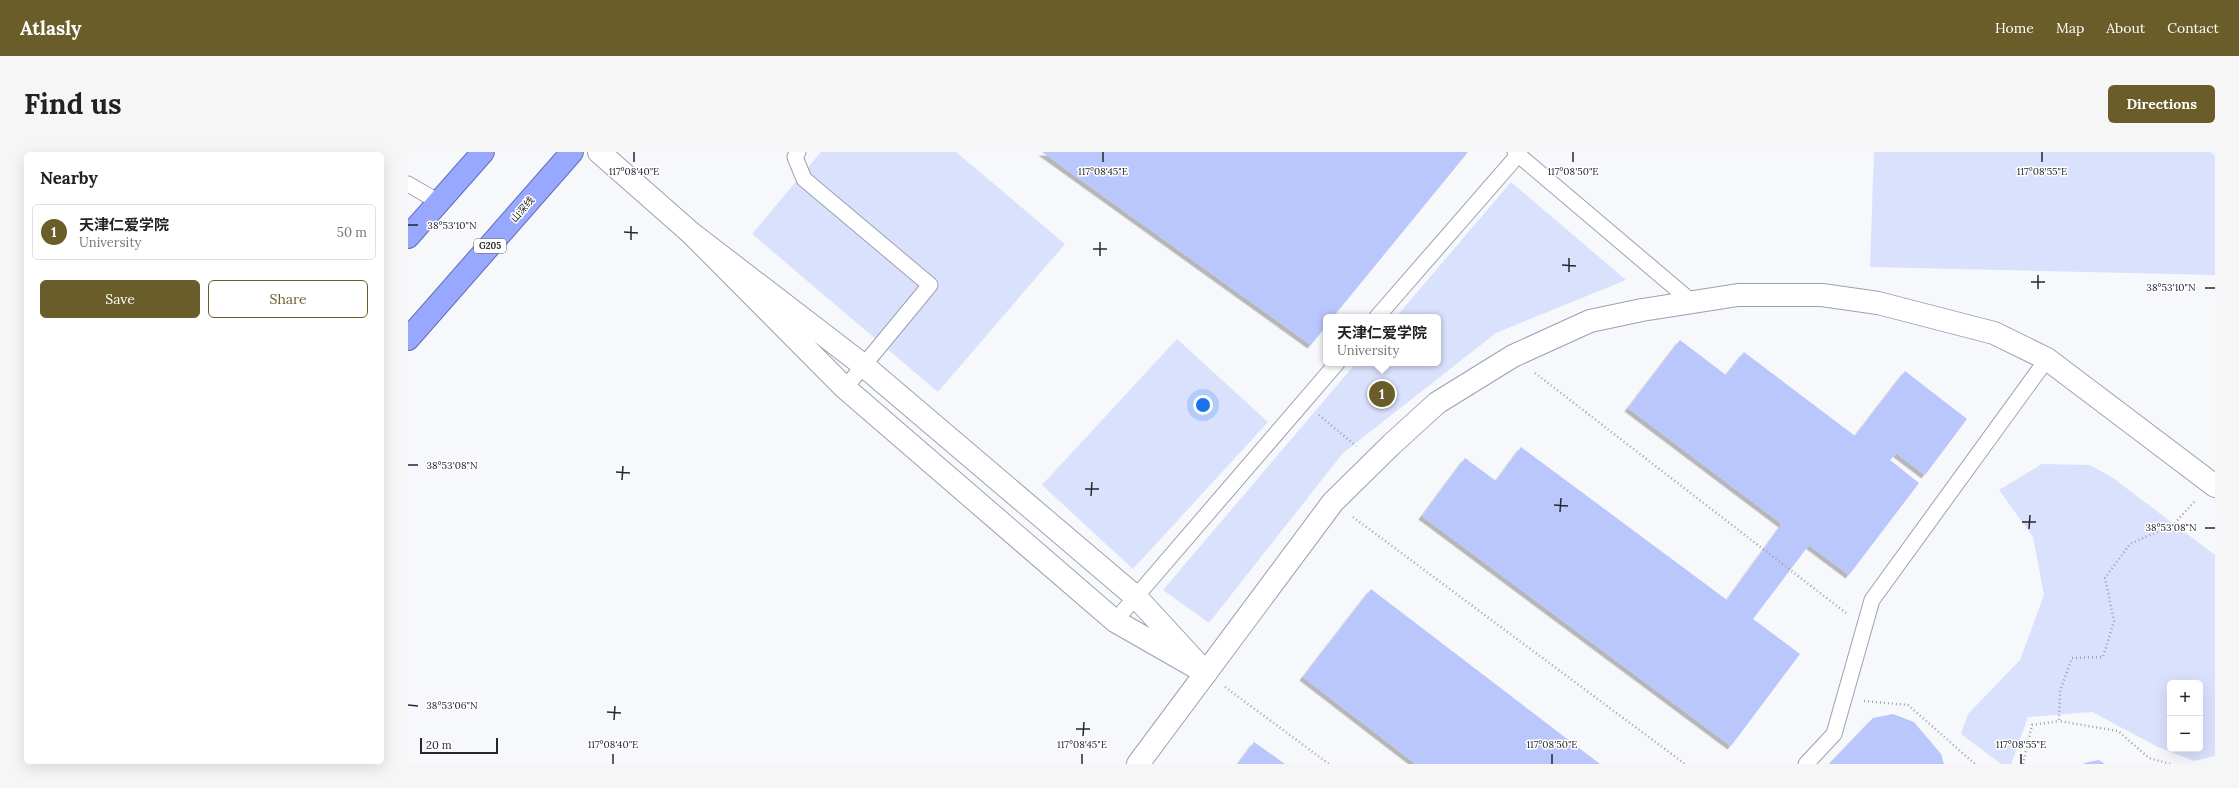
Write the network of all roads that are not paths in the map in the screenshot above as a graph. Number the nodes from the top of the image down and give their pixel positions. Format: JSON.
{"nodes":[{"id":1,"x":483,"y":152,"type":"edge"},
{"id":2,"x":572,"y":152,"type":"edge"},
{"id":3,"x":598,"y":152,"type":"edge"},
{"id":4,"x":798,"y":152,"type":"edge"},
{"id":5,"x":1516,"y":153,"type":"edge"},
{"id":6,"x":408,"y":184,"type":"edge"},
{"id":7,"x":439,"y":202,"type":"junction"},
{"id":8,"x":692,"y":233,"type":"junction"},
{"id":9,"x":408,"y":237,"type":"edge"},
{"id":10,"x":1692,"y":302,"type":"junction"},
{"id":11,"x":1380,"y":314,"type":"edge"},
{"id":12,"x":408,"y":339,"type":"edge"},
{"id":13,"x":2047,"y":359,"type":"junction"},
{"id":14,"x":863,"y":365,"type":"junction"},
{"id":15,"x":1334,"y":366,"type":"edge"},
{"id":16,"x":845,"y":388,"type":"junction"},
{"id":17,"x":2213,"y":484,"type":"edge"},
{"id":18,"x":1137,"y":598,"type":"junction"},
{"id":19,"x":1115,"y":621,"type":"junction"},
{"id":20,"x":1206,"y":673,"type":"junction"},
{"id":21,"x":1138,"y":764,"type":"edge"},
{"id":22,"x":1806,"y":764,"type":"edge"}],
"edges":[{"from":1,"to":7,"type":"highway"},
{"from":2,"to":12,"type":"highway","name":"山深线","number":"G205"},
{"from":3,"to":8,"type":"street"},
{"from":4,"to":14,"type":"lane"},
{"from":5,"to":10,"type":"lane"},
{"from":5,"to":11,"type":"lane"},
{"from":6,"to":7,"type":"lane"},
{"from":7,"to":9,"type":"highway"},
{"from":8,"to":14,"type":"street"},
{"from":8,"to":16,"type":"street"},
{"from":10,"to":13,"type":"street"},
{"from":10,"to":20,"type":"street"},
{"from":13,"to":17,"type":"street"},
{"from":13,"to":22,"type":"lane"},
{"from":14,"to":16,"type":"lane"},
{"from":14,"to":18,"type":"street"},
{"from":15,"to":18,"type":"lane"},
{"from":16,"to":19,"type":"street"},
{"from":18,"to":19,"type":"lane"},
{"from":18,"to":20,"type":"street"},
{"from":19,"to":20,"type":"street"},
{"from":20,"to":21,"type":"street"}]}
